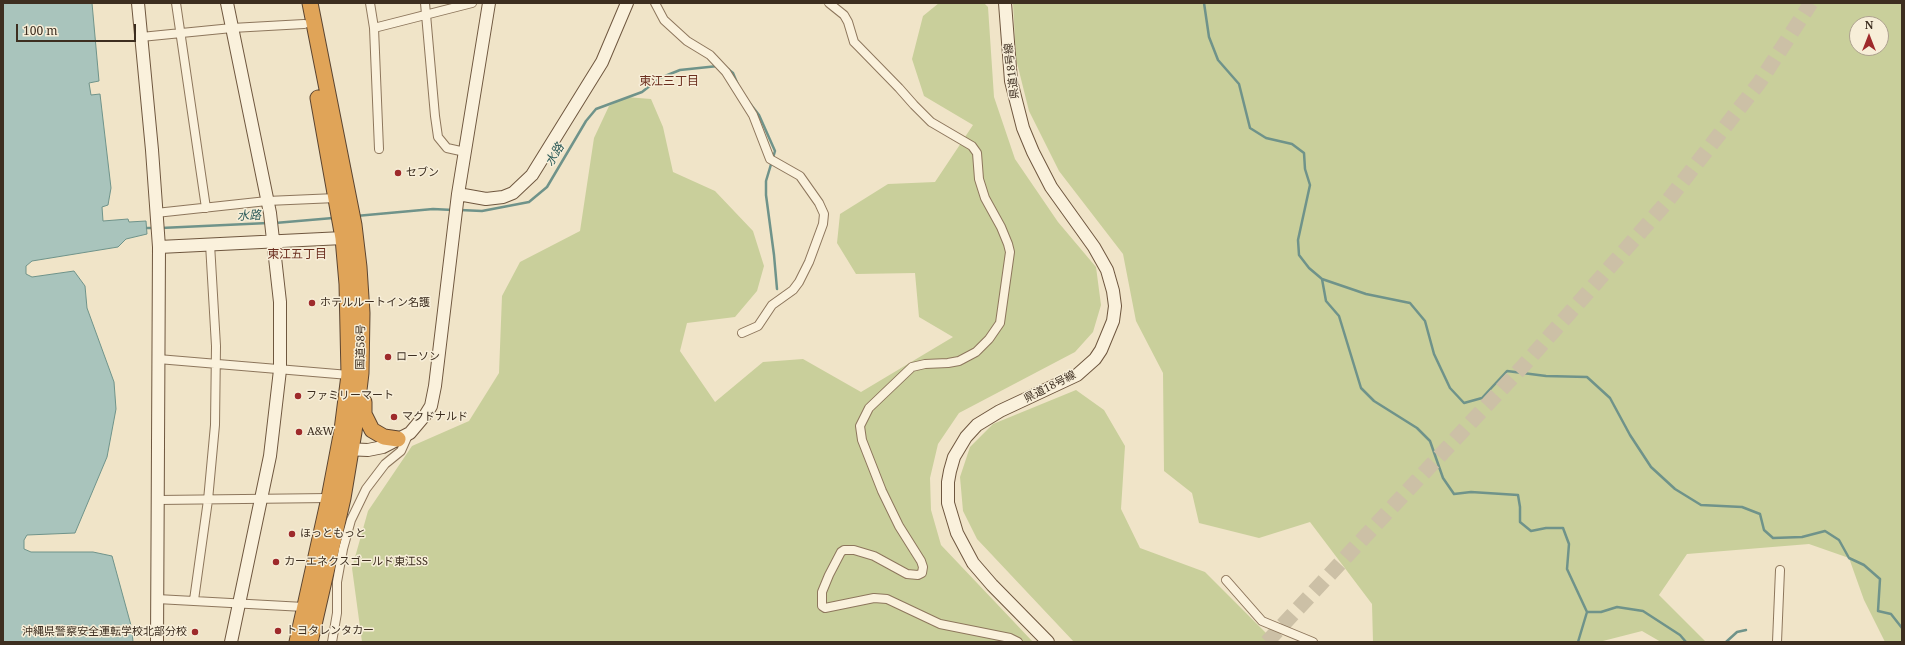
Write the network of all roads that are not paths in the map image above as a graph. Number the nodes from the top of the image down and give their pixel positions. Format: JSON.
{"nodes":[{"id":1,"x":138,"y":3,"type":"edge"},
{"id":2,"x":176,"y":3,"type":"edge"},
{"id":3,"x":227,"y":3,"type":"edge"},
{"id":4,"x":300,"y":3,"type":"edge"},
{"id":5,"x":310,"y":3,"type":"edge"},
{"id":6,"x":370,"y":3,"type":"edge"},
{"id":7,"x":425,"y":3,"type":"edge"},
{"id":8,"x":472,"y":3,"type":"edge"},
{"id":9,"x":489,"y":3,"type":"edge"},
{"id":10,"x":627,"y":3,"type":"edge"},
{"id":11,"x":655,"y":3,"type":"edge"},
{"id":12,"x":829,"y":3,"type":"edge"},
{"id":13,"x":1005,"y":3,"type":"edge"},
{"id":14,"x":453,"y":5,"type":"edge"},
{"id":15,"x":427,"y":15,"type":"junction"},
{"id":16,"x":304,"y":24,"type":"junction"},
{"id":17,"x":232,"y":28,"type":"junction"},
{"id":18,"x":374,"y":28,"type":"junction"},
{"id":19,"x":180,"y":34,"type":"junction"},
{"id":20,"x":142,"y":37,"type":"junction"},
{"id":21,"x":379,"y":150,"type":"dead end"},
{"id":22,"x":465,"y":152,"type":"junction"},
{"id":23,"x":458,"y":198,"type":"junction"},
{"id":24,"x":267,"y":201,"type":"junction"},
{"id":25,"x":342,"y":204,"type":"junction"},
{"id":26,"x":206,"y":208,"type":"junction"},
{"id":27,"x":156,"y":217,"type":"junction"},
{"id":28,"x":346,"y":230,"type":"junction"},
{"id":29,"x":273,"y":236,"type":"junction"},
{"id":30,"x":210,"y":244,"type":"junction"},
{"id":31,"x":158,"y":247,"type":"junction"},
{"id":32,"x":742,"y":333,"type":"dead end"},
{"id":33,"x":158,"y":360,"type":"junction"},
{"id":34,"x":216,"y":364,"type":"junction"},
{"id":35,"x":280,"y":370,"type":"junction"},
{"id":36,"x":355,"y":374,"type":"junction"},
{"id":37,"x":404,"y":436,"type":"junction"},
{"id":38,"x":345,"y":449,"type":"junction"},
{"id":39,"x":329,"y":498,"type":"junction"},
{"id":40,"x":261,"y":499,"type":"junction"},
{"id":41,"x":158,"y":500,"type":"junction"},
{"id":42,"x":208,"y":500,"type":"junction"},
{"id":43,"x":1780,"y":570,"type":"dead end"},
{"id":44,"x":1226,"y":580,"type":"dead end"},
{"id":45,"x":157,"y":600,"type":"junction"},
{"id":46,"x":194,"y":600,"type":"junction"},
{"id":47,"x":240,"y":603,"type":"junction"},
{"id":48,"x":304,"y":607,"type":"junction"},
{"id":49,"x":158,"y":642,"type":"edge"},
{"id":50,"x":231,"y":642,"type":"edge"},
{"id":51,"x":297,"y":642,"type":"edge"},
{"id":52,"x":310,"y":642,"type":"edge"},
{"id":53,"x":332,"y":642,"type":"edge"},
{"id":54,"x":1018,"y":642,"type":"edge"},
{"id":55,"x":1048,"y":642,"type":"edge"},
{"id":56,"x":1313,"y":642,"type":"edge"},
{"id":57,"x":1777,"y":642,"type":"edge"}],
"edges":[{"from":1,"to":20,"type":"street"},
{"from":2,"to":19,"type":"street"},
{"from":3,"to":17,"type":"street"},
{"from":4,"to":16,"type":"highway","name":"国道58号"},
{"from":5,"to":25,"type":"highway","name":"国道58号"},
{"from":6,"to":18,"type":"street"},
{"from":7,"to":15,"type":"street"},
{"from":8,"to":14,"type":"street"},
{"from":9,"to":22,"type":"street"},
{"from":10,"to":23,"type":"street"},
{"from":11,"to":32,"type":"street"},
{"from":12,"to":54,"type":"street"},
{"from":13,"to":55,"type":"street","name":"県道18号線"},
{"from":14,"to":15,"type":"street"},
{"from":15,"to":18,"type":"street"},
{"from":15,"to":22,"type":"street"},
{"from":16,"to":17,"type":"street"},
{"from":16,"to":25,"type":"highway","name":"国道58号"},
{"from":17,"to":19,"type":"street"},
{"from":17,"to":24,"type":"street"},
{"from":18,"to":21,"type":"street"},
{"from":19,"to":20,"type":"street"},
{"from":19,"to":26,"type":"street"},
{"from":20,"to":27,"type":"street"},
{"from":22,"to":23,"type":"street"},
{"from":23,"to":37,"type":"street"},
{"from":24,"to":25,"type":"street"},
{"from":24,"to":26,"type":"street"},
{"from":24,"to":29,"type":"street"},
{"from":25,"to":28,"type":"highway","name":"国道58号"},
{"from":26,"to":27,"type":"street"},
{"from":27,"to":31,"type":"street"},
{"from":28,"to":29,"type":"street"},
{"from":28,"to":36,"type":"highway","name":"国道58号"},
{"from":29,"to":30,"type":"street"},
{"from":29,"to":35,"type":"street"},
{"from":30,"to":31,"type":"street"},
{"from":30,"to":34,"type":"street"},
{"from":31,"to":33,"type":"street"},
{"from":33,"to":34,"type":"street"},
{"from":33,"to":41,"type":"street"},
{"from":34,"to":35,"type":"street"},
{"from":34,"to":42,"type":"street"},
{"from":35,"to":36,"type":"street"},
{"from":35,"to":40,"type":"street"},
{"from":36,"to":37,"type":"highway"},
{"from":36,"to":38,"type":"highway","name":"国道58号"},
{"from":37,"to":38,"type":"street"},
{"from":37,"to":53,"type":"street"},
{"from":38,"to":39,"type":"highway","name":"国道58号"},
{"from":38,"to":52,"type":"highway","name":"国道58号"},
{"from":39,"to":40,"type":"street"},
{"from":39,"to":48,"type":"highway","name":"国道58号"},
{"from":40,"to":42,"type":"street"},
{"from":40,"to":47,"type":"street"},
{"from":41,"to":42,"type":"street"},
{"from":41,"to":45,"type":"street"},
{"from":42,"to":46,"type":"street"},
{"from":43,"to":57,"type":"street"},
{"from":44,"to":56,"type":"street"},
{"from":45,"to":46,"type":"street"},
{"from":45,"to":49,"type":"street"},
{"from":46,"to":47,"type":"street"},
{"from":47,"to":48,"type":"street"},
{"from":47,"to":50,"type":"street"},
{"from":48,"to":51,"type":"highway","name":"国道58号"}]}
